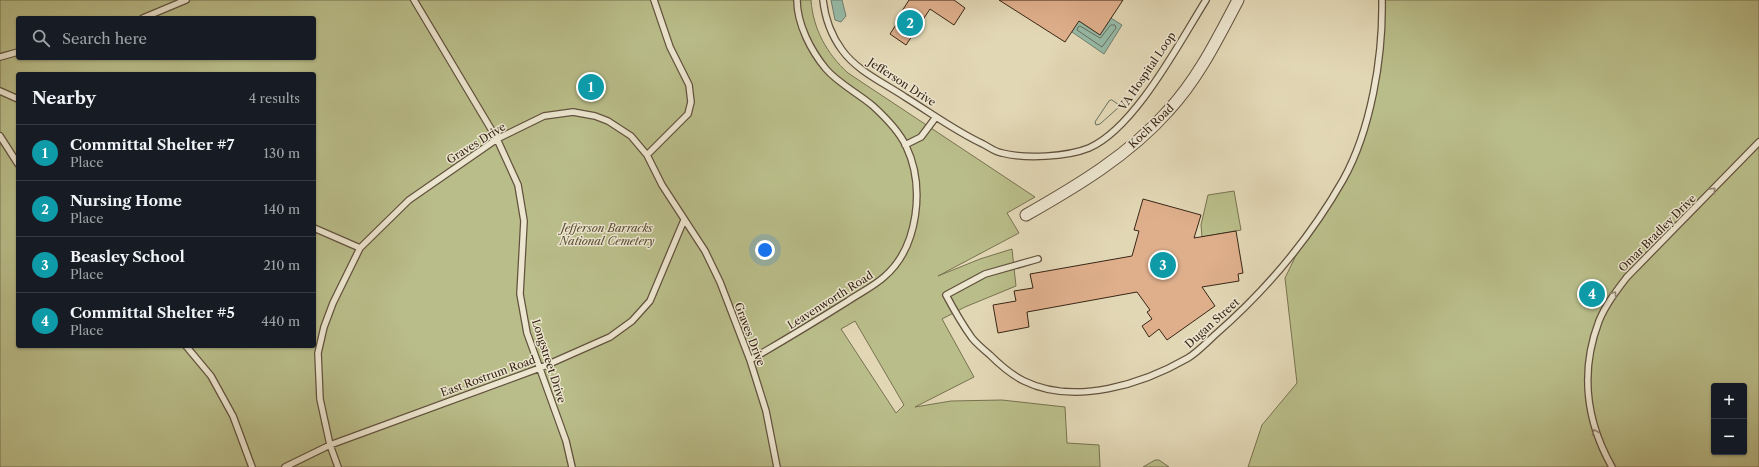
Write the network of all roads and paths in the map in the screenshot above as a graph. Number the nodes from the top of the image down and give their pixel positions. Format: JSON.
{"nodes":[{"id":1,"x":186,"y":0,"type":"edge"},
{"id":2,"x":414,"y":0,"type":"edge"},
{"id":3,"x":654,"y":0,"type":"edge"},
{"id":4,"x":797,"y":0,"type":"edge"},
{"id":5,"x":823,"y":0,"type":"edge"},
{"id":6,"x":1206,"y":0,"type":"edge"},
{"id":7,"x":1238,"y":0,"type":"edge"},
{"id":8,"x":1382,"y":0,"type":"edge"},
{"id":9,"x":148,"y":16,"type":"edge"},
{"id":10,"x":16,"y":53,"type":"edge"},
{"id":11,"x":0,"y":57,"type":"edge"},
{"id":12,"x":0,"y":91,"type":"edge"},
{"id":13,"x":16,"y":98,"type":"edge"},
{"id":14,"x":936,"y":117,"type":"junction"},
{"id":15,"x":0,"y":136,"type":"edge"},
{"id":16,"x":497,"y":139,"type":"junction"},
{"id":17,"x":1759,"y":142,"type":"edge"},
{"id":18,"x":905,"y":145,"type":"junction"},
{"id":19,"x":1001,"y":153,"type":"joint"},
{"id":20,"x":647,"y":156,"type":"junction"},
{"id":21,"x":16,"y":161,"type":"edge"},
{"id":22,"x":1026,"y":215,"type":"dead end"},
{"id":23,"x":684,"y":220,"type":"junction"},
{"id":24,"x":316,"y":229,"type":"edge"},
{"id":25,"x":360,"y":248,"type":"junction"},
{"id":26,"x":1038,"y":259,"type":"dead end"},
{"id":27,"x":188,"y":348,"type":"edge"},
{"id":28,"x":750,"y":360,"type":"junction"},
{"id":29,"x":540,"y":368,"type":"junction"},
{"id":30,"x":330,"y":445,"type":"junction"},
{"id":31,"x":252,"y":467,"type":"edge"},
{"id":32,"x":284,"y":467,"type":"edge"},
{"id":33,"x":338,"y":467,"type":"edge"},
{"id":34,"x":572,"y":467,"type":"edge"},
{"id":35,"x":777,"y":467,"type":"edge"},
{"id":36,"x":1612,"y":467,"type":"edge"}],
"edges":[{"from":1,"to":9,"type":"lane"},
{"from":2,"to":16,"type":"lane","name":"Longstreet Drive"},
{"from":3,"to":20,"type":"lane"},
{"from":4,"to":18,"type":"lane","name":"Leavenworth Road"},
{"from":5,"to":14,"type":"lane","name":"Jefferson Drive"},
{"from":6,"to":19,"type":"lane","name":"VA Hospital Loop"},
{"from":7,"to":22,"type":"street","name":"Koch Road"},
{"from":8,"to":26,"type":"lane","name":"Dugan Street"},
{"from":10,"to":11,"type":"lane"},
{"from":12,"to":13,"type":"lane"},
{"from":14,"to":18,"type":"lane"},
{"from":14,"to":19,"type":"lane","name":"Jefferson Drive"},
{"from":15,"to":21,"type":"lane"},
{"from":16,"to":20,"type":"lane","name":"Graves Drive"},
{"from":16,"to":25,"type":"lane","name":"Graves Drive"},
{"from":16,"to":29,"type":"lane","name":"Longstreet Drive"},
{"from":36,"to":17,"type":"lane","name":"Omar Bradley Drive","one_way":true},
{"from":18,"to":28,"type":"lane","name":"Leavenworth Road"},
{"from":20,"to":23,"type":"lane","name":"Graves Drive"},
{"from":23,"to":28,"type":"lane","name":"Graves Drive"},
{"from":23,"to":29,"type":"lane","name":"East Rostrum Road"},
{"from":24,"to":25,"type":"lane"},
{"from":25,"to":30,"type":"lane","name":"Graves Drive"},
{"from":27,"to":31,"type":"lane"},
{"from":28,"to":35,"type":"lane","name":"Graves Drive"},
{"from":29,"to":30,"type":"lane","name":"East Rostrum Road"},
{"from":29,"to":34,"type":"lane","name":"Longstreet Drive"},
{"from":30,"to":32,"type":"lane","name":"East Rostrum Road"},
{"from":30,"to":33,"type":"lane","name":"Graves Drive"}]}
